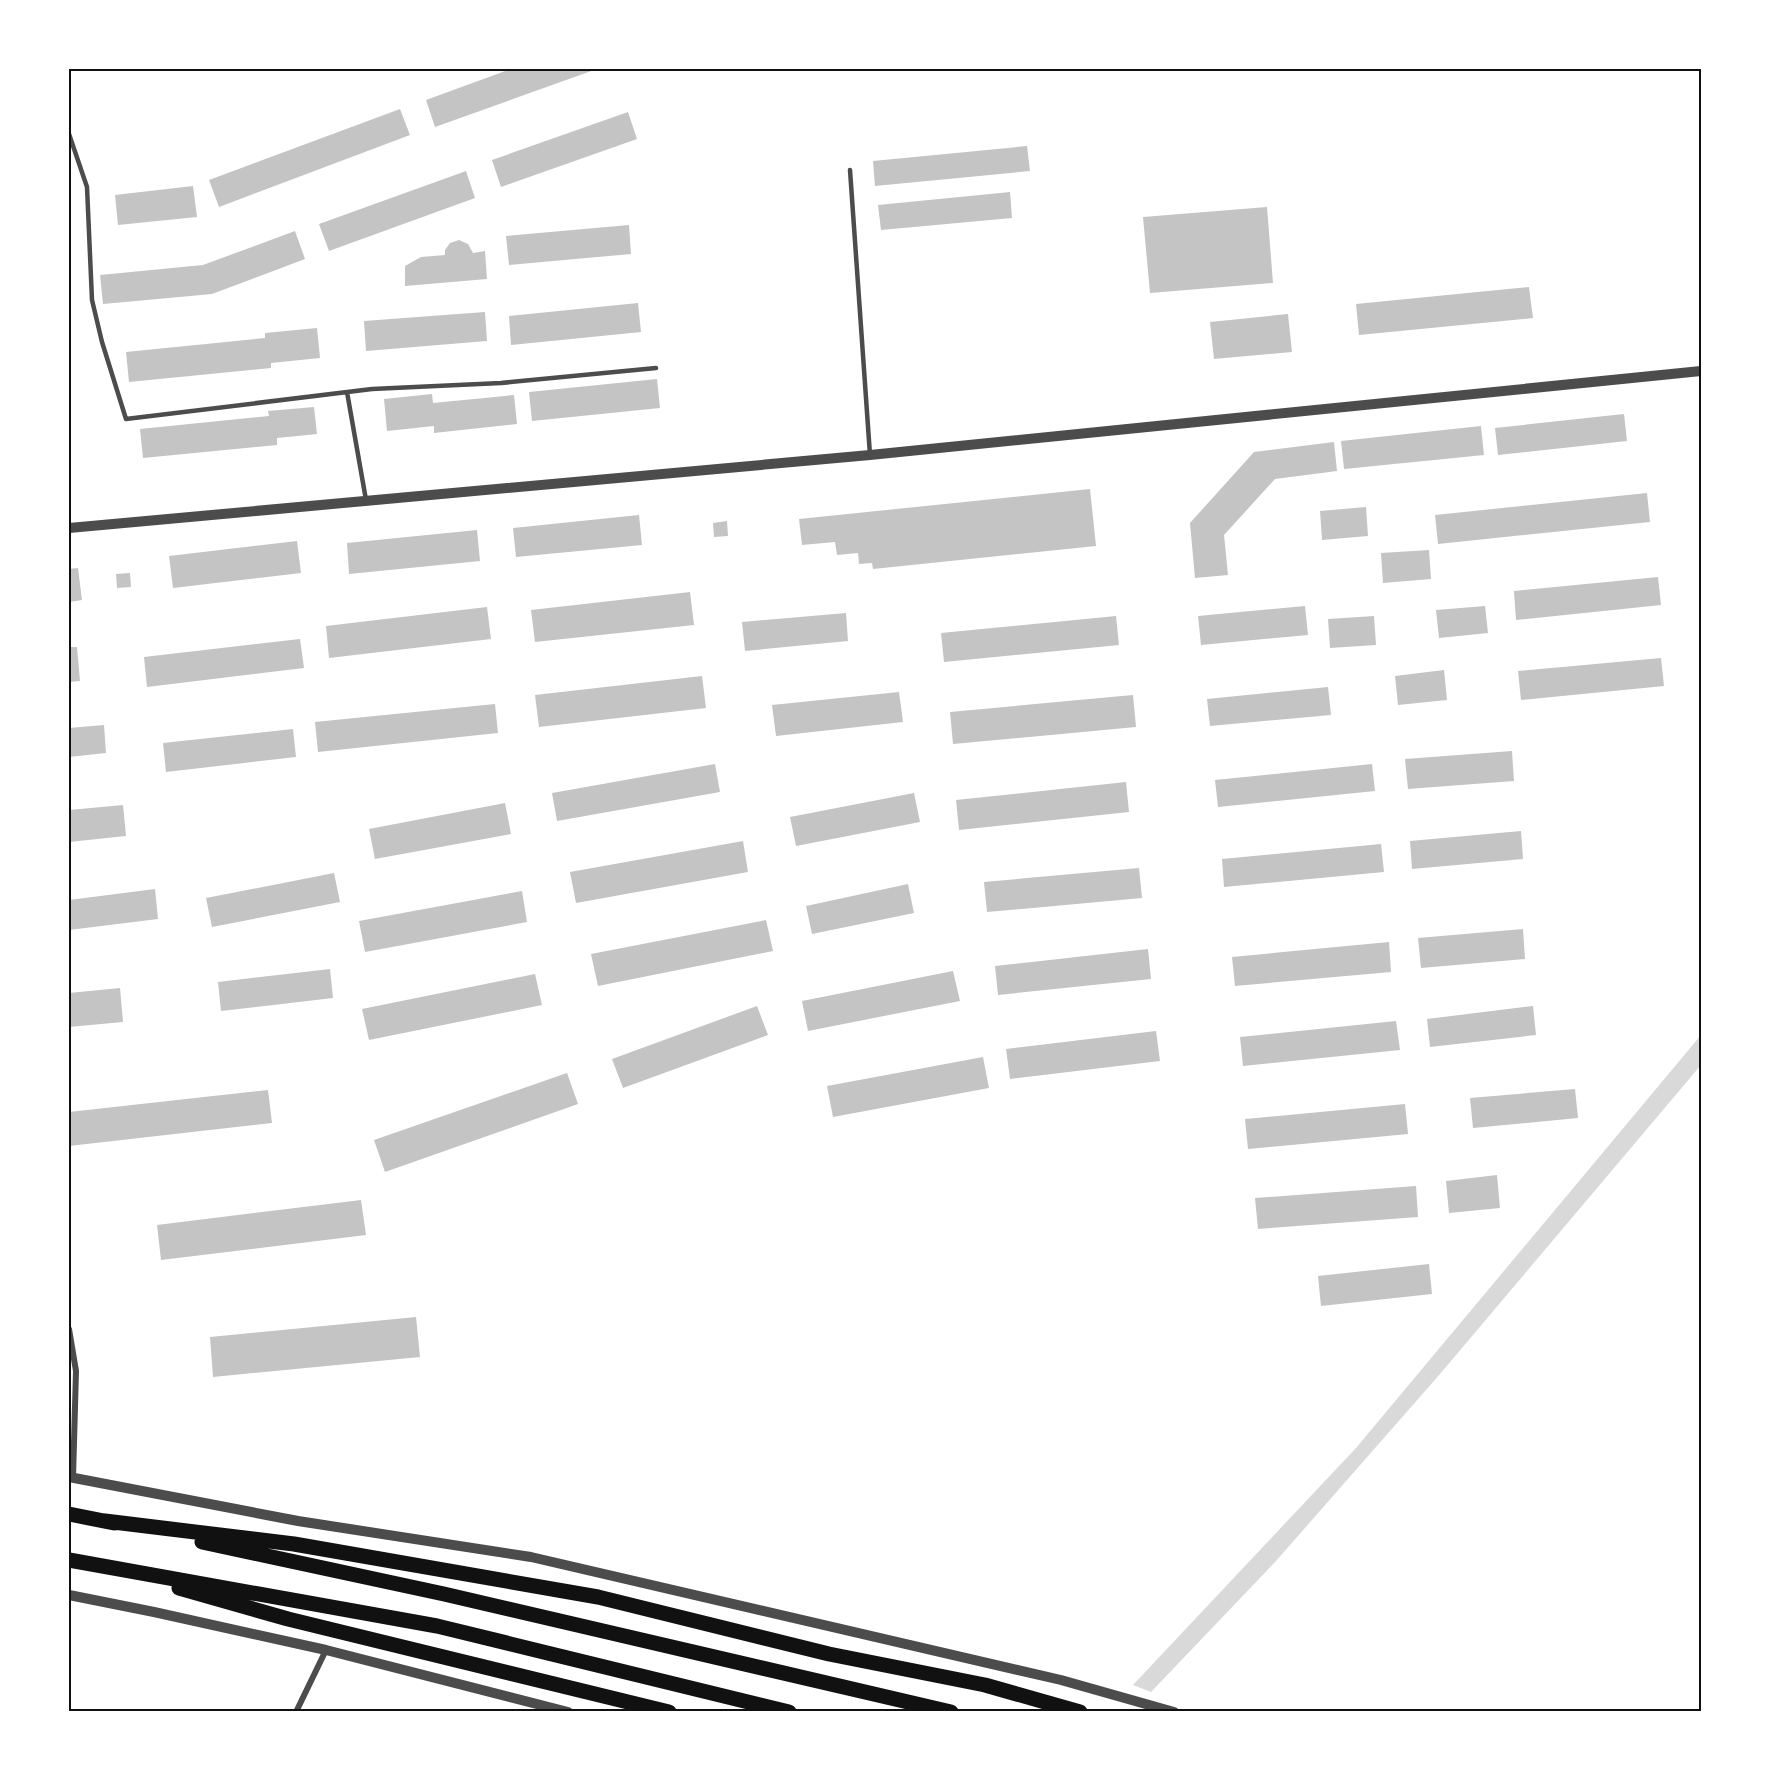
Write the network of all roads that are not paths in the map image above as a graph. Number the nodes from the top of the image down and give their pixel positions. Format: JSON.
{"nodes":[{"id":1,"x":69,"y":134,"type":"edge"},
{"id":2,"x":850,"y":170,"type":"dead end"},
{"id":3,"x":656,"y":368,"type":"dead end"},
{"id":4,"x":1701,"y":371,"type":"edge"},
{"id":5,"x":347,"y":392,"type":"junction"},
{"id":6,"x":870,"y":455,"type":"junction"},
{"id":7,"x":366,"y":500,"type":"junction"},
{"id":8,"x":69,"y":528,"type":"edge"},
{"id":9,"x":69,"y":1329,"type":"edge"},
{"id":10,"x":71,"y":1478,"type":"edge"},
{"id":11,"x":69,"y":1514,"type":"edge"},
{"id":12,"x":105,"y":1521,"type":"junction"},
{"id":13,"x":69,"y":1560,"type":"edge"},
{"id":14,"x":95,"y":1564,"type":"junction"},
{"id":15,"x":69,"y":1596,"type":"edge"},
{"id":16,"x":326,"y":1650,"type":"junction"},
{"id":17,"x":296,"y":1712,"type":"edge"},
{"id":18,"x":568,"y":1712,"type":"edge"},
{"id":19,"x":669,"y":1712,"type":"edge"},
{"id":20,"x":789,"y":1712,"type":"edge"},
{"id":21,"x":951,"y":1712,"type":"edge"},
{"id":22,"x":1080,"y":1712,"type":"edge"},
{"id":23,"x":1174,"y":1712,"type":"edge"}],
"edges":[{"from":1,"to":5,"type":"lane"},
{"from":2,"to":6,"type":"lane"},
{"from":3,"to":5,"type":"lane"},
{"from":4,"to":6,"type":"street"},
{"from":5,"to":7,"type":"lane"},
{"from":6,"to":7,"type":"street"},
{"from":7,"to":8,"type":"street"},
{"from":9,"to":10,"type":"street"},
{"from":10,"to":23,"type":"street"},
{"from":11,"to":12,"type":"highway"},
{"from":12,"to":21,"type":"highway"},
{"from":12,"to":22,"type":"highway"},
{"from":13,"to":14,"type":"highway"},
{"from":14,"to":19,"type":"highway"},
{"from":14,"to":20,"type":"highway"},
{"from":15,"to":16,"type":"street"},
{"from":16,"to":17,"type":"street"},
{"from":16,"to":18,"type":"street"}]}
